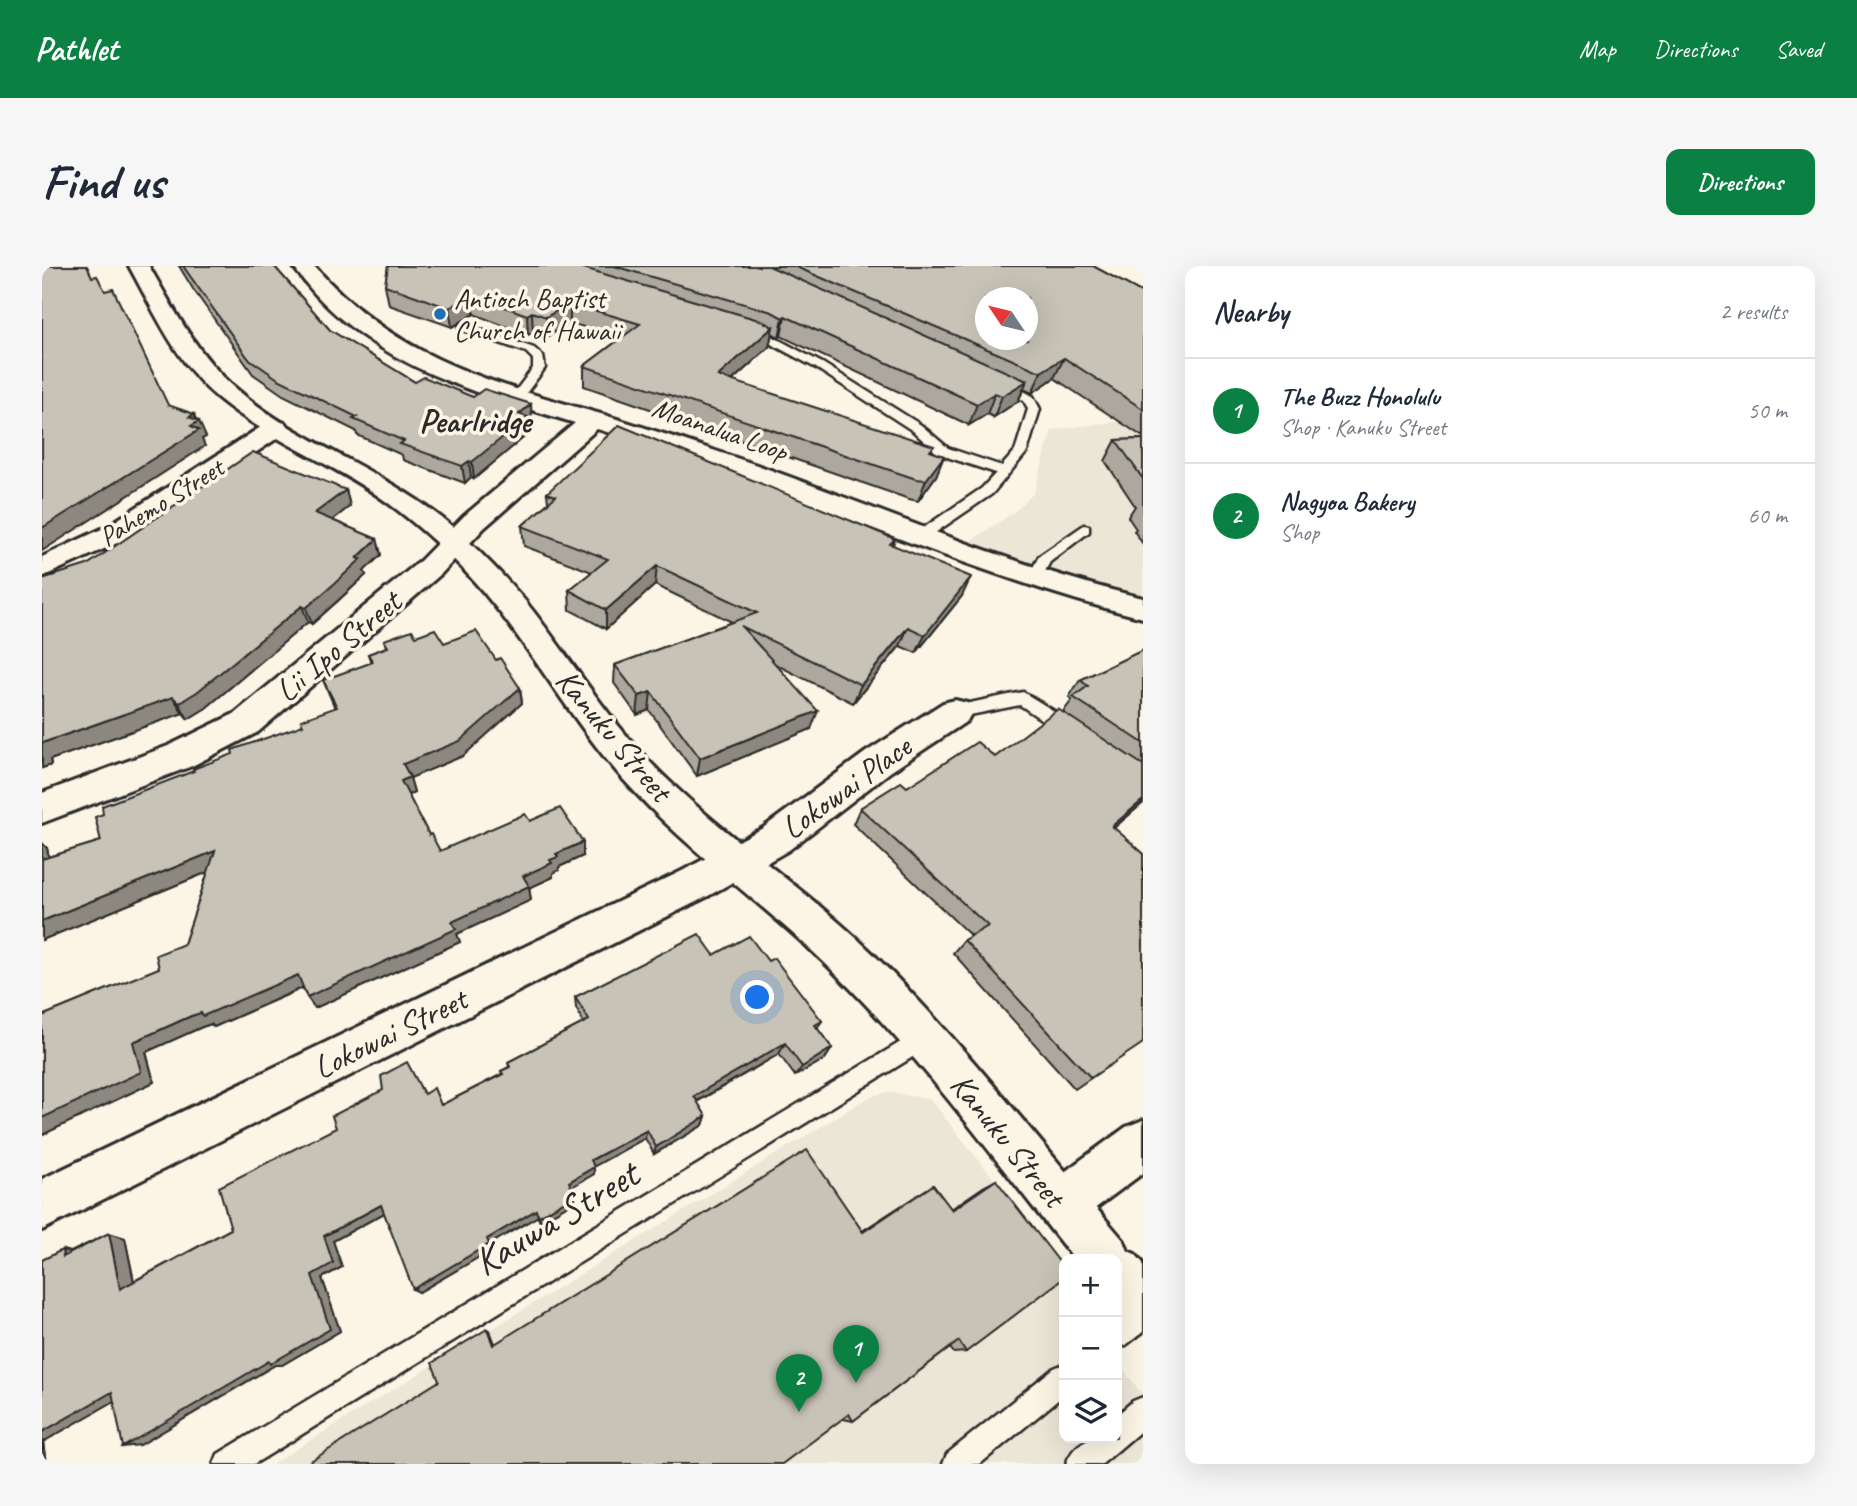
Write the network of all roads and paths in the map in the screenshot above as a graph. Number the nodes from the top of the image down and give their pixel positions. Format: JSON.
{"nodes":[{"id":1,"x":139,"y":266,"type":"edge"},
{"id":2,"x":303,"y":266,"type":"edge"},
{"id":3,"x":463,"y":327,"type":"dead end"},
{"id":4,"x":738,"y":328,"type":"edge"},
{"id":5,"x":994,"y":382,"type":"edge"},
{"id":6,"x":517,"y":397,"type":"junction"},
{"id":7,"x":593,"y":420,"type":"junction"},
{"id":8,"x":276,"y":428,"type":"junction"},
{"id":9,"x":1004,"y":471,"type":"junction"},
{"id":10,"x":1084,"y":530,"type":"dead end"},
{"id":11,"x":918,"y":538,"type":"junction"},
{"id":12,"x":454,"y":543,"type":"junction"},
{"id":13,"x":42,"y":568,"type":"edge"},
{"id":14,"x":1034,"y":579,"type":"junction"},
{"id":15,"x":1143,"y":608,"type":"edge"},
{"id":16,"x":955,"y":712,"type":"joint"},
{"id":17,"x":1088,"y":743,"type":"edge"},
{"id":18,"x":42,"y":808,"type":"edge"},
{"id":19,"x":737,"y":860,"type":"junction"},
{"id":20,"x":924,"y":1038,"type":"junction"},
{"id":21,"x":1143,"y":1144,"type":"edge"},
{"id":22,"x":1061,"y":1204,"type":"junction"},
{"id":23,"x":42,"y":1205,"type":"edge"},
{"id":24,"x":1102,"y":1254,"type":"edge"},
{"id":25,"x":1122,"y":1278,"type":"edge"},
{"id":26,"x":1143,"y":1304,"type":"edge"},
{"id":27,"x":1143,"y":1315,"type":"edge"},
{"id":28,"x":1122,"y":1332,"type":"edge"},
{"id":29,"x":1062,"y":1380,"type":"edge"},
{"id":30,"x":1143,"y":1411,"type":"edge"},
{"id":31,"x":1122,"y":1429,"type":"edge"},
{"id":32,"x":1105,"y":1443,"type":"edge"},
{"id":33,"x":228,"y":1464,"type":"edge"},
{"id":34,"x":957,"y":1464,"type":"edge"},
{"id":35,"x":1080,"y":1464,"type":"edge"}],
"edges":[{"from":1,"to":8,"type":"street","name":"Kanuku Street"},
{"from":2,"to":6,"type":"street","name":"Moanalua Loop"},
{"from":3,"to":6,"type":"lane"},
{"from":4,"to":9,"type":"lane"},
{"from":5,"to":9,"type":"lane"},
{"from":6,"to":7,"type":"street","name":"Moanalua Loop"},
{"from":7,"to":11,"type":"street","name":"Moanalua Loop"},
{"from":7,"to":12,"type":"street","name":"Lii Ipo Street"},
{"from":8,"to":12,"type":"street","name":"Kanuku Street"},
{"from":8,"to":13,"type":"street","name":"Pahemo Street"},
{"from":9,"to":11,"type":"lane"},
{"from":10,"to":14,"type":"lane"},
{"from":11,"to":14,"type":"street","name":"Moanalua Loop"},
{"from":12,"to":18,"type":"street","name":"Lii Ipo Street"},
{"from":12,"to":19,"type":"street","name":"Kanuku Street"},
{"from":14,"to":15,"type":"street","name":"Moanalua Loop"},
{"from":16,"to":17,"type":"lane"},
{"from":16,"to":19,"type":"street","name":"Lokowai Place"},
{"from":19,"to":20,"type":"street","name":"Kanuku Street"},
{"from":19,"to":23,"type":"street","name":"Lokowai Street"},
{"from":20,"to":22,"type":"street","name":"Kanuku Street"},
{"from":20,"to":33,"type":"lane","name":"Kauwa Street"},
{"from":21,"to":22,"type":"street"},
{"from":22,"to":24,"type":"street","name":"Kanuku Street"},
{"from":25,"to":26,"type":"street"},
{"from":27,"to":28,"type":"lane"},
{"from":29,"to":34,"type":"lane"},
{"from":30,"to":31,"type":"lane"},
{"from":32,"to":35,"type":"lane"}]}
